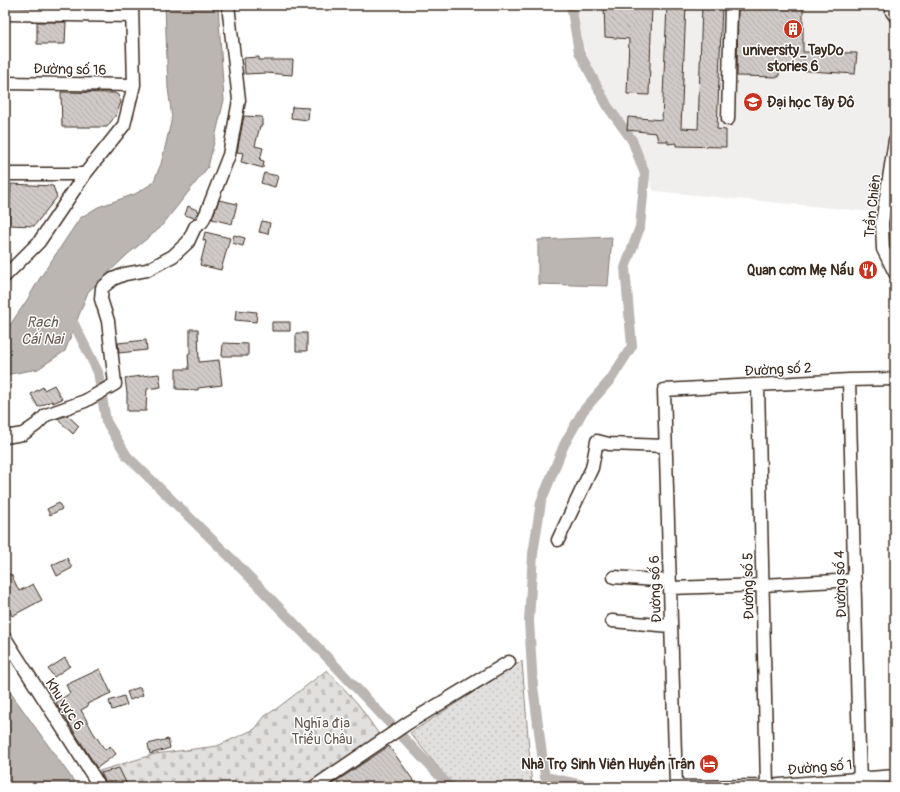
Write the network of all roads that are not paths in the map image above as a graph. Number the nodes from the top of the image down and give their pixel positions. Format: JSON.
{"nodes":[{"id":1,"x":228,"y":5,"type":"edge"},
{"id":2,"x":731,"y":5,"type":"edge"},
{"id":3,"x":892,"y":5,"type":"edge"},
{"id":4,"x":132,"y":10,"type":"edge"},
{"id":5,"x":5,"y":14,"type":"edge"},
{"id":6,"x":895,"y":16,"type":"edge"},
{"id":7,"x":5,"y":83,"type":"edge"},
{"id":8,"x":134,"y":85,"type":"junction"},
{"id":9,"x":728,"y":119,"type":"dead end"},
{"id":10,"x":895,"y":140,"type":"edge"},
{"id":11,"x":5,"y":174,"type":"edge"},
{"id":12,"x":86,"y":174,"type":"junction"},
{"id":13,"x":895,"y":272,"type":"edge"},
{"id":14,"x":5,"y":276,"type":"edge"},
{"id":15,"x":895,"y":379,"type":"edge"},
{"id":16,"x":849,"y":380,"type":"junction"},
{"id":17,"x":758,"y":385,"type":"junction"},
{"id":18,"x":664,"y":390,"type":"joint"},
{"id":19,"x":5,"y":437,"type":"edge"},
{"id":20,"x":665,"y":446,"type":"junction"},
{"id":21,"x":558,"y":540,"type":"dead end"},
{"id":22,"x":614,"y":577,"type":"dead end"},
{"id":23,"x":855,"y":580,"type":"junction"},
{"id":24,"x":670,"y":585,"type":"junction"},
{"id":25,"x":763,"y":585,"type":"junction"},
{"id":26,"x":612,"y":621,"type":"dead end"},
{"id":27,"x":671,"y":626,"type":"junction"},
{"id":28,"x":5,"y":638,"type":"edge"},
{"id":29,"x":510,"y":662,"type":"dead end"},
{"id":30,"x":895,"y":776,"type":"edge"},
{"id":31,"x":859,"y":783,"type":"edge"},
{"id":32,"x":767,"y":786,"type":"edge"},
{"id":33,"x":100,"y":787,"type":"edge"},
{"id":34,"x":314,"y":787,"type":"edge"},
{"id":35,"x":676,"y":787,"type":"edge"}],
"edges":[{"from":1,"to":19,"type":"street"},
{"from":2,"to":9,"type":"street"},
{"from":3,"to":6,"type":"street"},
{"from":4,"to":5,"type":"street"},
{"from":4,"to":8,"type":"street"},
{"from":7,"to":8,"type":"street","name":"Đường số 16"},
{"from":8,"to":12,"type":"street"},
{"from":10,"to":13,"type":"street","name":"Trần Chiên"},
{"from":11,"to":12,"type":"street"},
{"from":12,"to":14,"type":"street"},
{"from":15,"to":16,"type":"street","name":"Đường số 2"},
{"from":16,"to":17,"type":"street","name":"Đường số 2"},
{"from":16,"to":23,"type":"street","name":"Đường số 4"},
{"from":17,"to":18,"type":"street","name":"Đường số 2"},
{"from":17,"to":25,"type":"street","name":"Đường số 5"},
{"from":18,"to":20,"type":"street","name":"Đường số 6"},
{"from":20,"to":21,"type":"street"},
{"from":20,"to":24,"type":"street","name":"Đường số 6"},
{"from":22,"to":24,"type":"street"},
{"from":23,"to":25,"type":"street"},
{"from":23,"to":31,"type":"street","name":"Đường số 4"},
{"from":24,"to":25,"type":"street"},
{"from":24,"to":27,"type":"street","name":"Đường số 6"},
{"from":25,"to":32,"type":"street","name":"Đường số 5"},
{"from":26,"to":27,"type":"street"},
{"from":27,"to":35,"type":"street","name":"Đường số 6"},
{"from":28,"to":33,"type":"street","name":"Khu vực 6"},
{"from":29,"to":34,"type":"street"},
{"from":30,"to":31,"type":"street","name":"Đường số 1"},
{"from":31,"to":32,"type":"street","name":"Đường số 1"},
{"from":32,"to":35,"type":"street","name":"Đường số 1"}]}
